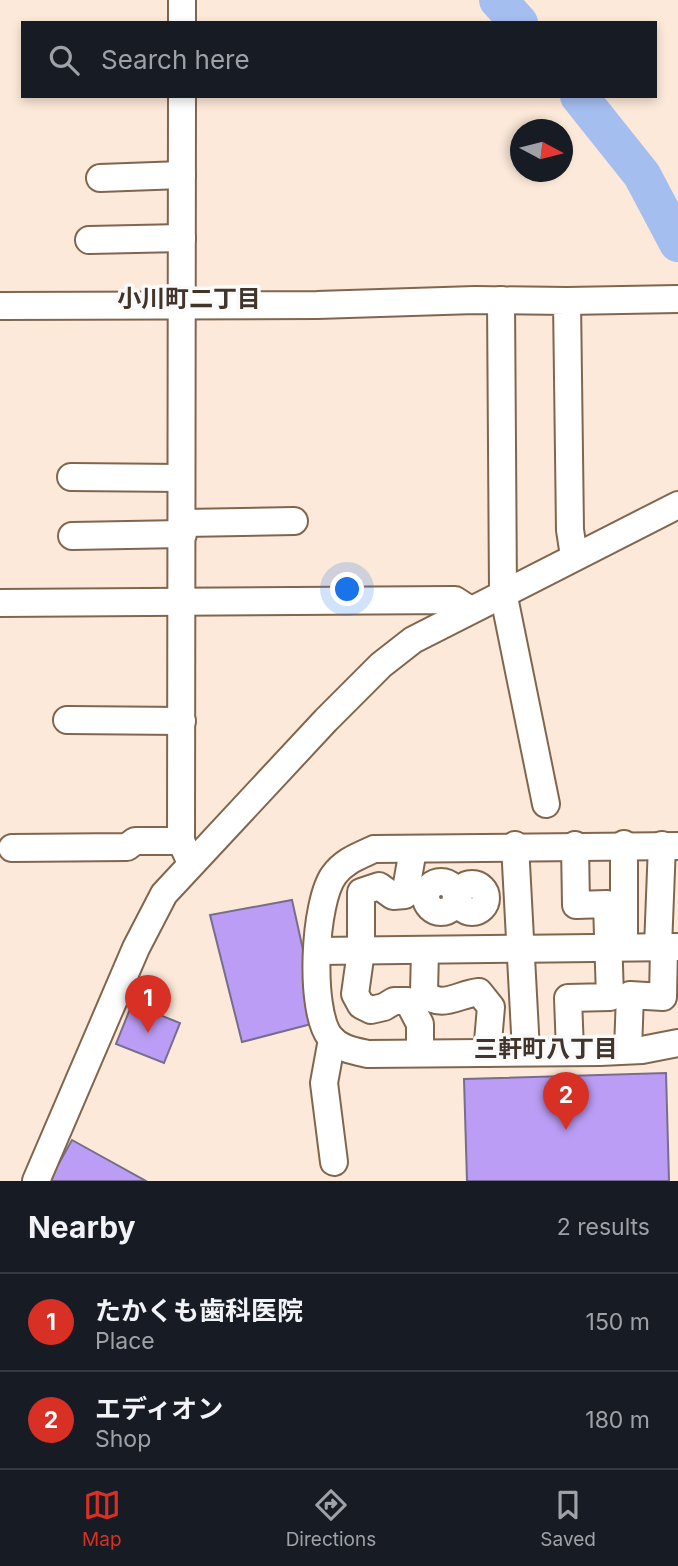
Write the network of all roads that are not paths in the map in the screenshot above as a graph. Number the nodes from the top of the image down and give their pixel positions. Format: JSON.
{"nodes":[{"id":1,"x":182,"y":0,"type":"edge"},
{"id":2,"x":182,"y":21,"type":"edge"},
{"id":3,"x":182,"y":98,"type":"edge"},
{"id":4,"x":182,"y":175,"type":"junction"},
{"id":5,"x":100,"y":178,"type":"dead end"},
{"id":6,"x":181,"y":238,"type":"junction"},
{"id":7,"x":89,"y":240,"type":"dead end"},
{"id":8,"x":678,"y":299,"type":"edge"},
{"id":9,"x":501,"y":300,"type":"junction"},
{"id":10,"x":567,"y":301,"type":"junction"},
{"id":11,"x":0,"y":306,"type":"edge"},
{"id":12,"x":181,"y":306,"type":"junction"},
{"id":13,"x":71,"y":477,"type":"dead end"},
{"id":14,"x":181,"y":478,"type":"junction"},
{"id":15,"x":678,"y":505,"type":"edge"},
{"id":16,"x":294,"y":520,"type":"dead end"},
{"id":17,"x":183,"y":528,"type":"junction"},
{"id":18,"x":72,"y":536,"type":"dead end"},
{"id":19,"x":574,"y":556,"type":"junction"},
{"id":20,"x":503,"y":592,"type":"junction"},
{"id":21,"x":183,"y":602,"type":"junction"},
{"id":22,"x":0,"y":603,"type":"edge"},
{"id":23,"x":470,"y":609,"type":"junction"},
{"id":24,"x":67,"y":720,"type":"dead end"},
{"id":25,"x":182,"y":721,"type":"junction"},
{"id":26,"x":546,"y":804,"type":"dead end"},
{"id":27,"x":624,"y":844,"type":"junction"},
{"id":28,"x":515,"y":845,"type":"junction"},
{"id":29,"x":575,"y":845,"type":"junction"},
{"id":30,"x":670,"y":846,"type":"edge"},
{"id":31,"x":12,"y":848,"type":"dead end"},
{"id":32,"x":186,"y":852,"type":"junction"},
{"id":33,"x":411,"y":861,"type":"dead end"},
{"id":34,"x":517,"y":897,"type":"junction"},
{"id":35,"x":650,"y":897,"type":"edge"},
{"id":36,"x":521,"y":947,"type":"junction"},
{"id":37,"x":616,"y":947,"type":"junction"},
{"id":38,"x":667,"y":947,"type":"edge"},
{"id":39,"x":435,"y":949,"type":"junction"},
{"id":40,"x":318,"y":951,"type":"junction"},
{"id":41,"x":360,"y":951,"type":"junction"},
{"id":42,"x":332,"y":1039,"type":"junction"},
{"id":43,"x":678,"y":1043,"type":"edge"},
{"id":44,"x":628,"y":1050,"type":"junction"},
{"id":45,"x":526,"y":1051,"type":"junction"},
{"id":46,"x":570,"y":1051,"type":"junction"},
{"id":47,"x":420,"y":1053,"type":"junction"},
{"id":48,"x":486,"y":1053,"type":"junction"},
{"id":49,"x":334,"y":1163,"type":"dead end"},
{"id":50,"x":36,"y":1181,"type":"edge"}],
"edges":[{"from":1,"to":2,"type":"street"},
{"from":3,"to":4,"type":"street"},
{"from":4,"to":5,"type":"street"},
{"from":4,"to":6,"type":"street"},
{"from":6,"to":7,"type":"street"},
{"from":6,"to":12,"type":"street"},
{"from":8,"to":10,"type":"street"},
{"from":9,"to":10,"type":"street"},
{"from":9,"to":12,"type":"street"},
{"from":9,"to":20,"type":"street"},
{"from":10,"to":19,"type":"street"},
{"from":11,"to":12,"type":"street"},
{"from":12,"to":14,"type":"street"},
{"from":13,"to":14,"type":"street"},
{"from":14,"to":17,"type":"street"},
{"from":15,"to":19,"type":"street"},
{"from":16,"to":17,"type":"street"},
{"from":17,"to":18,"type":"street"},
{"from":17,"to":21,"type":"street"},
{"from":19,"to":20,"type":"street"},
{"from":20,"to":23,"type":"street"},
{"from":20,"to":26,"type":"street"},
{"from":21,"to":22,"type":"street"},
{"from":21,"to":23,"type":"street"},
{"from":21,"to":25,"type":"street"},
{"from":23,"to":32,"type":"street"},
{"from":24,"to":25,"type":"street"},
{"from":25,"to":32,"type":"street"},
{"from":27,"to":29,"type":"street"},
{"from":27,"to":30,"type":"street"},
{"from":27,"to":35,"type":"street"},
{"from":28,"to":29,"type":"street"},
{"from":28,"to":34,"type":"street"},
{"from":28,"to":40,"type":"street"},
{"from":29,"to":37,"type":"street"},
{"from":30,"to":35,"type":"street"},
{"from":31,"to":32,"type":"street"},
{"from":32,"to":50,"type":"street"},
{"from":33,"to":41,"type":"street"},
{"from":34,"to":36,"type":"street"},
{"from":34,"to":39,"type":"street"},
{"from":35,"to":37,"type":"street"},
{"from":35,"to":38,"type":"street"},
{"from":36,"to":37,"type":"street"},
{"from":36,"to":39,"type":"street"},
{"from":36,"to":45,"type":"street"},
{"from":37,"to":38,"type":"street"},
{"from":37,"to":46,"type":"street"},
{"from":38,"to":44,"type":"street"},
{"from":39,"to":41,"type":"street"},
{"from":39,"to":48,"type":"street"},
{"from":40,"to":41,"type":"street"},
{"from":40,"to":42,"type":"street"},
{"from":41,"to":47,"type":"street"},
{"from":42,"to":47,"type":"street"},
{"from":42,"to":49,"type":"street"},
{"from":43,"to":44,"type":"street"},
{"from":44,"to":46,"type":"street"},
{"from":45,"to":46,"type":"street"},
{"from":45,"to":48,"type":"street"},
{"from":47,"to":48,"type":"street"}]}
